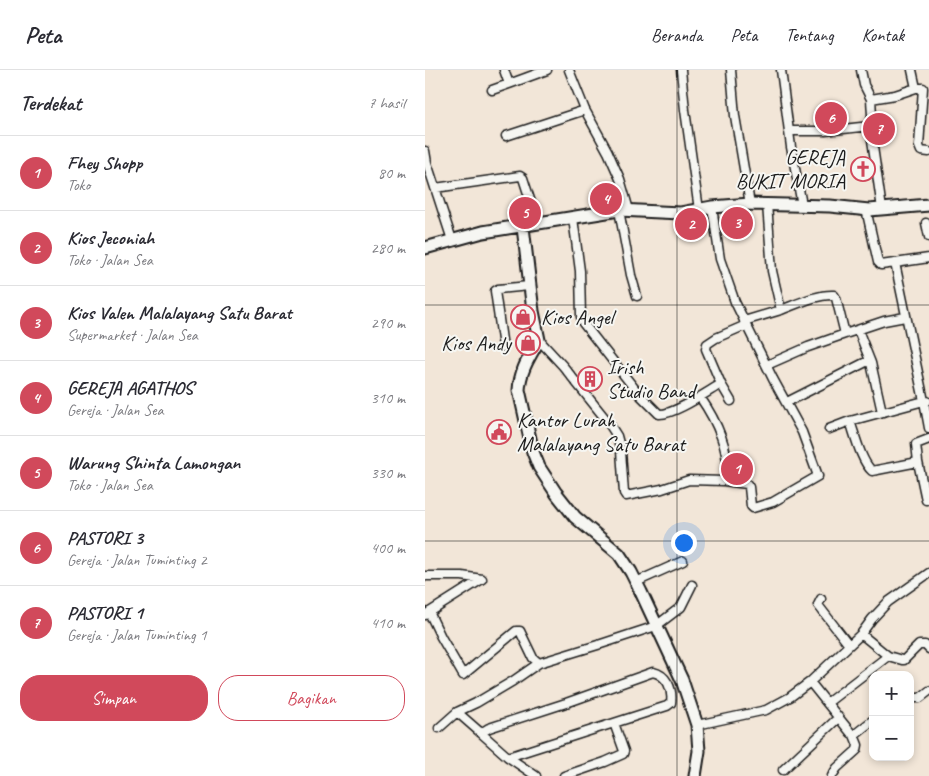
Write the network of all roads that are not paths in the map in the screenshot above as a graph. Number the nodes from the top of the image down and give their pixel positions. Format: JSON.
{"nodes":[{"id":1,"x":504,"y":70,"type":"edge"},
{"id":2,"x":547,"y":70,"type":"edge"},
{"id":3,"x":569,"y":70,"type":"edge"},
{"id":4,"x":681,"y":70,"type":"edge"},
{"id":5,"x":731,"y":70,"type":"edge"},
{"id":6,"x":781,"y":70,"type":"edge"},
{"id":7,"x":861,"y":70,"type":"edge"},
{"id":8,"x":912,"y":70,"type":"edge"},
{"id":9,"x":509,"y":84,"type":"junction"},
{"id":10,"x":922,"y":88,"type":"edge"},
{"id":11,"x":492,"y":90,"type":"dead end"},
{"id":12,"x":871,"y":99,"type":"junction"},
{"id":13,"x":585,"y":110,"type":"junction"},
{"id":14,"x":870,"y":126,"type":"junction"},
{"id":15,"x":789,"y":131,"type":"junction"},
{"id":16,"x":507,"y":136,"type":"dead end"},
{"id":17,"x":425,"y":152,"type":"edge"},
{"id":18,"x":929,"y":152,"type":"edge"},
{"id":19,"x":435,"y":188,"type":"junction"},
{"id":20,"x":750,"y":204,"type":"junction"},
{"id":21,"x":767,"y":204,"type":"junction"},
{"id":22,"x":929,"y":205,"type":"edge"},
{"id":23,"x":802,"y":206,"type":"junction"},
{"id":24,"x":711,"y":207,"type":"junction"},
{"id":25,"x":866,"y":209,"type":"junction"},
{"id":26,"x":882,"y":209,"type":"junction"},
{"id":27,"x":624,"y":210,"type":"junction"},
{"id":28,"x":699,"y":210,"type":"junction"},
{"id":29,"x":573,"y":218,"type":"junction"},
{"id":30,"x":926,"y":223,"type":"dead end"},
{"id":31,"x":537,"y":224,"type":"junction"},
{"id":32,"x":523,"y":227,"type":"junction"},
{"id":33,"x":929,"y":237,"type":"edge"},
{"id":34,"x":453,"y":240,"type":"junction"},
{"id":35,"x":425,"y":248,"type":"edge"},
{"id":36,"x":929,"y":258,"type":"edge"},
{"id":37,"x":895,"y":263,"type":"junction"},
{"id":38,"x":529,"y":286,"type":"junction"},
{"id":39,"x":637,"y":296,"type":"dead end"},
{"id":40,"x":781,"y":310,"type":"junction"},
{"id":41,"x":905,"y":316,"type":"junction"},
{"id":42,"x":745,"y":323,"type":"junction"},
{"id":43,"x":858,"y":330,"type":"junction"},
{"id":44,"x":845,"y":334,"type":"junction"},
{"id":45,"x":539,"y":340,"type":"junction"},
{"id":46,"x":503,"y":347,"type":"dead end"},
{"id":47,"x":871,"y":363,"type":"junction"},
{"id":48,"x":767,"y":365,"type":"junction"},
{"id":49,"x":721,"y":384,"type":"junction"},
{"id":50,"x":700,"y":397,"type":"junction"},
{"id":51,"x":731,"y":401,"type":"dead end"},
{"id":52,"x":927,"y":401,"type":"edge"},
{"id":53,"x":787,"y":402,"type":"junction"},
{"id":54,"x":882,"y":412,"type":"junction"},
{"id":55,"x":850,"y":421,"type":"junction"},
{"id":56,"x":929,"y":428,"type":"edge"},
{"id":57,"x":829,"y":429,"type":"dead end"},
{"id":58,"x":929,"y":439,"type":"edge"},
{"id":59,"x":918,"y":462,"type":"junction"},
{"id":60,"x":726,"y":481,"type":"junction"},
{"id":61,"x":925,"y":500,"type":"dead end"},
{"id":62,"x":683,"y":561,"type":"dead end"},
{"id":63,"x":929,"y":573,"type":"edge"},
{"id":64,"x":425,"y":576,"type":"edge"},
{"id":65,"x":636,"y":582,"type":"junction"},
{"id":66,"x":692,"y":585,"type":"dead end"},
{"id":67,"x":821,"y":599,"type":"dead end"},
{"id":68,"x":427,"y":613,"type":"edge"},
{"id":69,"x":656,"y":626,"type":"junction"},
{"id":70,"x":861,"y":634,"type":"junction"},
{"id":71,"x":849,"y":645,"type":"junction"},
{"id":72,"x":929,"y":649,"type":"edge"},
{"id":73,"x":888,"y":656,"type":"junction"},
{"id":74,"x":539,"y":663,"type":"junction"},
{"id":75,"x":810,"y":682,"type":"junction"},
{"id":76,"x":683,"y":684,"type":"junction"},
{"id":77,"x":669,"y":686,"type":"junction"},
{"id":78,"x":929,"y":691,"type":"edge"},
{"id":79,"x":914,"y":698,"type":"edge"},
{"id":80,"x":827,"y":703,"type":"junction"},
{"id":81,"x":457,"y":712,"type":"junction"},
{"id":82,"x":838,"y":718,"type":"junction"},
{"id":83,"x":614,"y":723,"type":"junction"},
{"id":84,"x":869,"y":723,"type":"edge"},
{"id":85,"x":697,"y":725,"type":"junction"},
{"id":86,"x":439,"y":728,"type":"dead end"},
{"id":87,"x":481,"y":733,"type":"junction"},
{"id":88,"x":854,"y":735,"type":"junction"},
{"id":89,"x":508,"y":757,"type":"junction"},
{"id":90,"x":783,"y":770,"type":"dead end"},
{"id":91,"x":536,"y":776,"type":"edge"},
{"id":92,"x":563,"y":776,"type":"edge"},
{"id":93,"x":695,"y":776,"type":"edge"},
{"id":94,"x":832,"y":776,"type":"edge"}],
"edges":[{"from":1,"to":9,"type":"street"},
{"from":2,"to":9,"type":"street"},
{"from":3,"to":13,"type":"street"},
{"from":4,"to":28,"type":"street"},
{"from":5,"to":20,"type":"street"},
{"from":6,"to":15,"type":"street"},
{"from":7,"to":12,"type":"street"},
{"from":8,"to":10,"type":"street"},
{"from":9,"to":11,"type":"street"},
{"from":10,"to":12,"type":"street"},
{"from":10,"to":18,"type":"street"},
{"from":12,"to":14,"type":"street"},
{"from":13,"to":16,"type":"street"},
{"from":13,"to":27,"type":"street"},
{"from":14,"to":15,"type":"street"},
{"from":14,"to":26,"type":"street"},
{"from":15,"to":23,"type":"street"},
{"from":17,"to":19,"type":"street"},
{"from":19,"to":31,"type":"street"},
{"from":19,"to":34,"type":"street"},
{"from":20,"to":21,"type":"street"},
{"from":20,"to":24,"type":"street"},
{"from":21,"to":23,"type":"street"},
{"from":21,"to":40,"type":"street"},
{"from":22,"to":26,"type":"street"},
{"from":23,"to":25,"type":"street"},
{"from":24,"to":28,"type":"street"},
{"from":24,"to":42,"type":"street"},
{"from":25,"to":26,"type":"street"},
{"from":25,"to":37,"type":"street"},
{"from":27,"to":28,"type":"street"},
{"from":27,"to":29,"type":"street"},
{"from":27,"to":39,"type":"street"},
{"from":29,"to":31,"type":"street"},
{"from":29,"to":50,"type":"street"},
{"from":30,"to":33,"type":"street"},
{"from":31,"to":32,"type":"street"},
{"from":32,"to":34,"type":"street"},
{"from":32,"to":38,"type":"street"},
{"from":34,"to":35,"type":"street"},
{"from":36,"to":37,"type":"street"},
{"from":37,"to":41,"type":"street"},
{"from":38,"to":45,"type":"street"},
{"from":38,"to":46,"type":"street"},
{"from":40,"to":42,"type":"street"},
{"from":40,"to":44,"type":"street"},
{"from":41,"to":43,"type":"street"},
{"from":41,"to":52,"type":"street"},
{"from":42,"to":48,"type":"street"},
{"from":42,"to":49,"type":"street"},
{"from":43,"to":44,"type":"street"},
{"from":43,"to":47,"type":"street"},
{"from":44,"to":48,"type":"street"},
{"from":45,"to":60,"type":"street"},
{"from":45,"to":65,"type":"street"},
{"from":47,"to":53,"type":"street"},
{"from":47,"to":54,"type":"street"},
{"from":48,"to":53,"type":"street"},
{"from":49,"to":50,"type":"street"},
{"from":49,"to":51,"type":"street"},
{"from":50,"to":60,"type":"street"},
{"from":52,"to":54,"type":"street"},
{"from":52,"to":56,"type":"street"},
{"from":53,"to":60,"type":"street"},
{"from":54,"to":55,"type":"street"},
{"from":55,"to":57,"type":"street"},
{"from":55,"to":59,"type":"street"},
{"from":58,"to":59,"type":"street"},
{"from":59,"to":61,"type":"street"},
{"from":62,"to":65,"type":"street"},
{"from":63,"to":70,"type":"street"},
{"from":64,"to":68,"type":"street"},
{"from":65,"to":69,"type":"street"},
{"from":66,"to":69,"type":"street"},
{"from":67,"to":71,"type":"street"},
{"from":68,"to":74,"type":"street"},
{"from":69,"to":74,"type":"street"},
{"from":69,"to":76,"type":"street"},
{"from":70,"to":71,"type":"street"},
{"from":70,"to":73,"type":"street"},
{"from":71,"to":75,"type":"street"},
{"from":72,"to":73,"type":"street"},
{"from":73,"to":80,"type":"street"},
{"from":74,"to":81,"type":"street"},
{"from":75,"to":80,"type":"street"},
{"from":75,"to":85,"type":"street"},
{"from":76,"to":77,"type":"street"},
{"from":76,"to":85,"type":"street"},
{"from":77,"to":83,"type":"street"},
{"from":77,"to":87,"type":"street"},
{"from":78,"to":79,"type":"street"},
{"from":80,"to":82,"type":"street"},
{"from":81,"to":86,"type":"street"},
{"from":81,"to":87,"type":"street"},
{"from":82,"to":88,"type":"street"},
{"from":82,"to":90,"type":"street"},
{"from":83,"to":89,"type":"street"},
{"from":83,"to":92,"type":"street"},
{"from":84,"to":88,"type":"street"},
{"from":85,"to":93,"type":"street"},
{"from":87,"to":89,"type":"street"},
{"from":88,"to":94,"type":"street"},
{"from":89,"to":91,"type":"street"}]}
